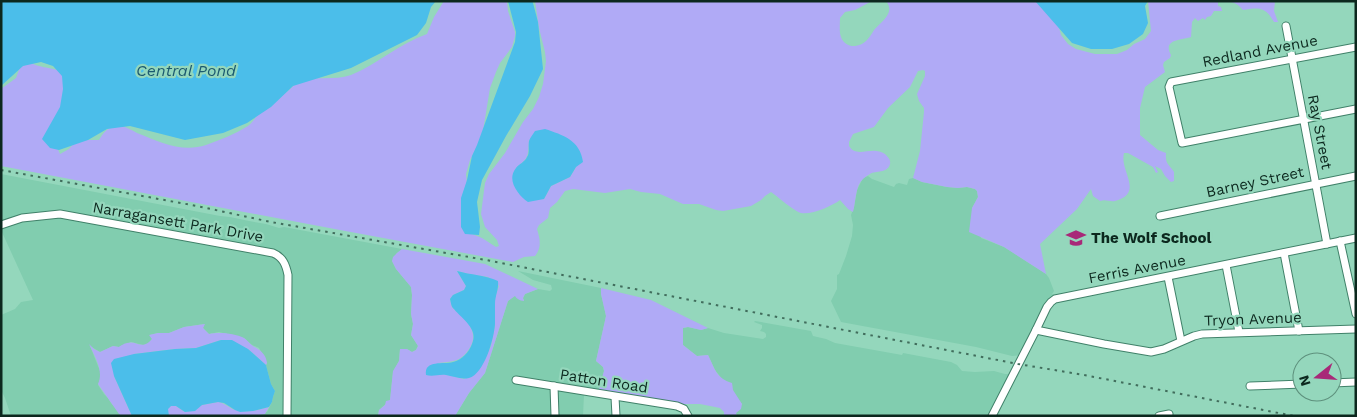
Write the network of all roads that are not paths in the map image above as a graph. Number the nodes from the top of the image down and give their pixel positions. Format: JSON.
{"nodes":[{"id":1,"x":1286,"y":26,"type":"dead end"},
{"id":2,"x":1356,"y":47,"type":"edge"},
{"id":3,"x":1292,"y":60,"type":"junction"},
{"id":4,"x":1356,"y":109,"type":"edge"},
{"id":5,"x":1304,"y":120,"type":"junction"},
{"id":6,"x":1356,"y":176,"type":"edge"},
{"id":7,"x":1316,"y":184,"type":"junction"},
{"id":8,"x":1160,"y":216,"type":"dead end"},
{"id":9,"x":1,"y":225,"type":"edge"},
{"id":10,"x":1356,"y":238,"type":"edge"},
{"id":11,"x":1340,"y":241,"type":"junction"},
{"id":12,"x":1327,"y":244,"type":"junction"},
{"id":13,"x":1284,"y":253,"type":"junction"},
{"id":14,"x":1226,"y":265,"type":"junction"},
{"id":15,"x":1168,"y":277,"type":"junction"},
{"id":16,"x":1356,"y":314,"type":"edge"},
{"id":17,"x":1356,"y":329,"type":"edge"},
{"id":18,"x":1036,"y":330,"type":"junction"},
{"id":19,"x":1299,"y":331,"type":"junction"},
{"id":20,"x":1239,"y":332,"type":"junction"},
{"id":21,"x":1181,"y":341,"type":"junction"},
{"id":22,"x":516,"y":380,"type":"dead end"},
{"id":23,"x":1356,"y":382,"type":"edge"},
{"id":24,"x":1342,"y":383,"type":"edge"},
{"id":25,"x":1292,"y":384,"type":"edge"},
{"id":26,"x":554,"y":386,"type":"junction"},
{"id":27,"x":1250,"y":386,"type":"dead end"},
{"id":28,"x":615,"y":397,"type":"junction"},
{"id":29,"x":687,"y":414,"type":"edge"},
{"id":30,"x":1169,"y":414,"type":"dead end"},
{"id":31,"x":287,"y":416,"type":"edge"},
{"id":32,"x":555,"y":416,"type":"edge"},
{"id":33,"x":616,"y":416,"type":"edge"},
{"id":34,"x":992,"y":416,"type":"edge"},
{"id":35,"x":1159,"y":416,"type":"edge"}],
"edges":[{"from":1,"to":3,"type":"street","name":"Ray Street"},
{"from":2,"to":3,"type":"street","name":"Redland Avenue"},
{"from":3,"to":5,"type":"street","name":"Ray Street"},
{"from":3,"to":5,"type":"street","name":"Redland Avenue"},
{"from":4,"to":5,"type":"street"},
{"from":5,"to":7,"type":"street","name":"Ray Street"},
{"from":6,"to":7,"type":"street","name":"Barney Street"},
{"from":7,"to":8,"type":"street","name":"Barney Street"},
{"from":7,"to":12,"type":"street","name":"Ray Street"},
{"from":9,"to":31,"type":"street","name":"Narragansett Park Drive"},
{"from":10,"to":11,"type":"street","name":"Ferris Avenue"},
{"from":11,"to":12,"type":"street","name":"Ferris Avenue"},
{"from":11,"to":16,"type":"street"},
{"from":12,"to":13,"type":"street","name":"Ferris Avenue"},
{"from":13,"to":14,"type":"street","name":"Ferris Avenue"},
{"from":13,"to":19,"type":"street"},
{"from":14,"to":15,"type":"street","name":"Ferris Avenue"},
{"from":14,"to":20,"type":"street"},
{"from":15,"to":18,"type":"street","name":"Ferris Avenue"},
{"from":15,"to":21,"type":"street"},
{"from":17,"to":19,"type":"street","name":"Tryon Avenue"},
{"from":18,"to":21,"type":"street","name":"Tryon Avenue"},
{"from":18,"to":34,"type":"street","name":"Ferris Avenue"},
{"from":19,"to":20,"type":"street","name":"Tryon Avenue"},
{"from":20,"to":21,"type":"street","name":"Tryon Avenue"},
{"from":22,"to":26,"type":"street","name":"Patton Road"},
{"from":23,"to":24,"type":"street"},
{"from":25,"to":27,"type":"street"},
{"from":26,"to":28,"type":"street","name":"Patton Road"},
{"from":26,"to":32,"type":"street"},
{"from":28,"to":29,"type":"street","name":"Patton Road"},
{"from":28,"to":33,"type":"street"},
{"from":30,"to":35,"type":"street"}]}
